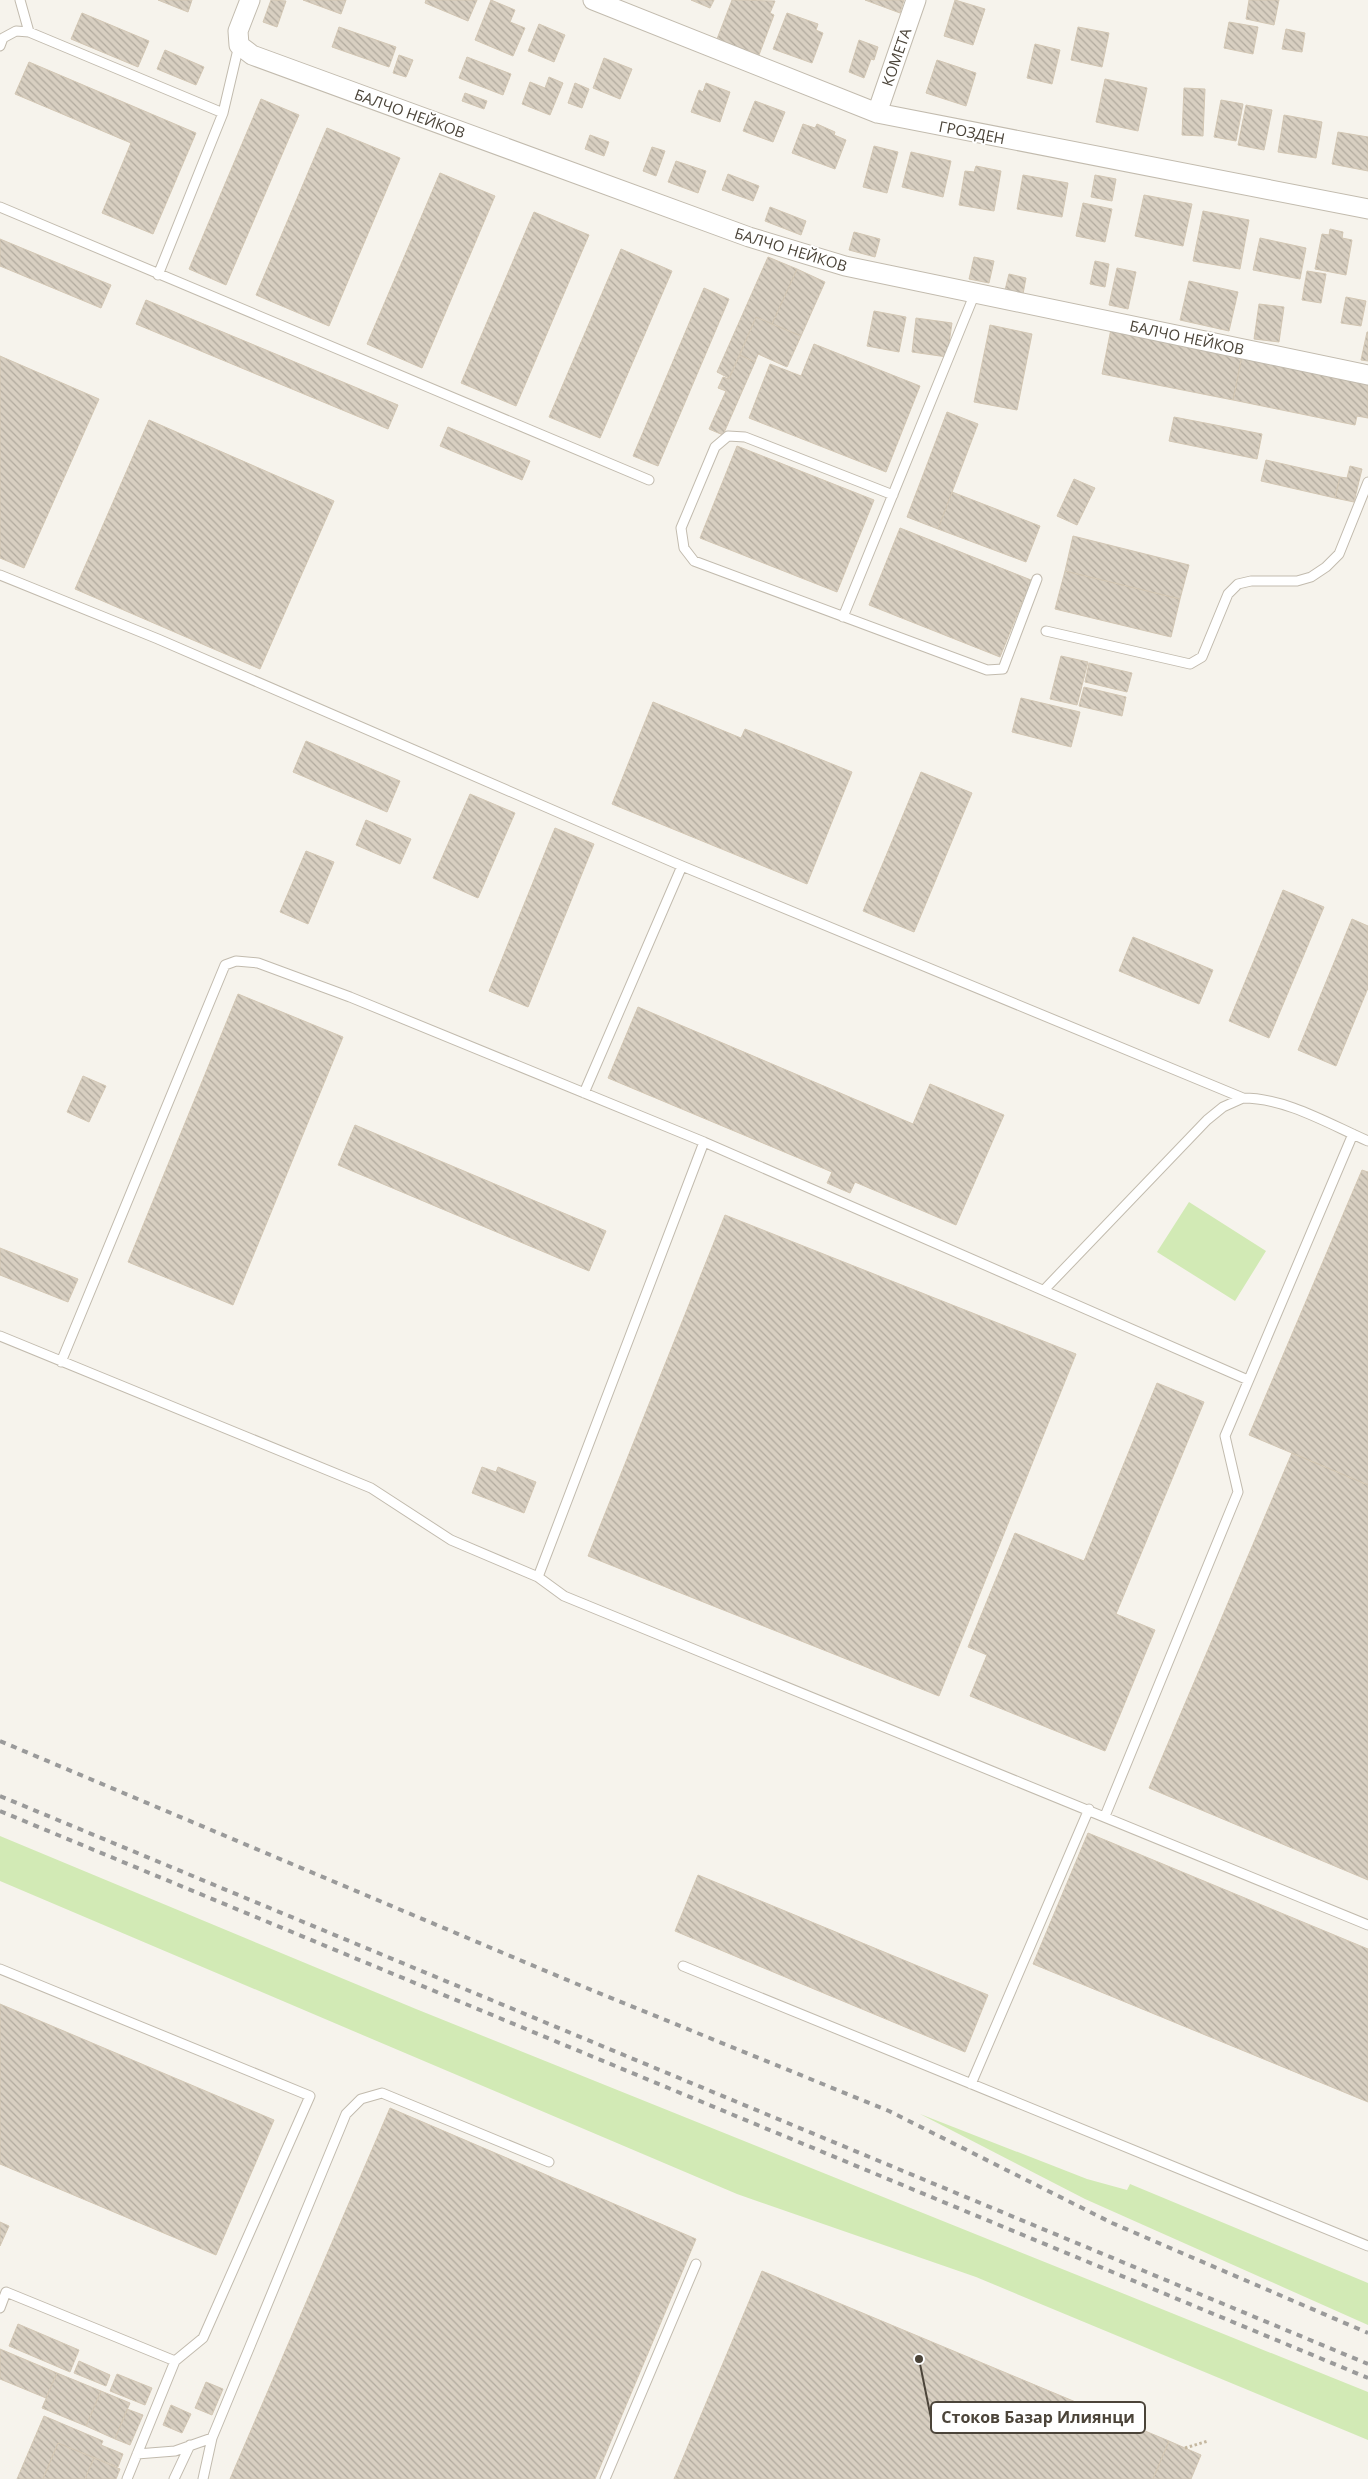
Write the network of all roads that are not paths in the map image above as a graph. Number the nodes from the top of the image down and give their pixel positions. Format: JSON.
{"nodes":[{"id":1,"x":20,"y":0,"type":"edge"},
{"id":2,"x":250,"y":0,"type":"edge"},
{"id":3,"x":593,"y":0,"type":"edge"},
{"id":4,"x":916,"y":0,"type":"edge"},
{"id":5,"x":29,"y":32,"type":"junction"},
{"id":6,"x":239,"y":45,"type":"junction"},
{"id":7,"x":0,"y":46,"type":"edge"},
{"id":8,"x":223,"y":113,"type":"junction"},
{"id":9,"x":877,"y":113,"type":"junction"},
{"id":10,"x":0,"y":207,"type":"edge"},
{"id":11,"x":1368,"y":209,"type":"edge"},
{"id":12,"x":158,"y":276,"type":"junction"},
{"id":13,"x":975,"y":293,"type":"junction"},
{"id":14,"x":1368,"y":375,"type":"edge"},
{"id":15,"x":649,"y":480,"type":"dead end"},
{"id":16,"x":1368,"y":482,"type":"edge"},
{"id":17,"x":893,"y":495,"type":"junction"},
{"id":18,"x":0,"y":575,"type":"edge"},
{"id":19,"x":1038,"y":579,"type":"dead end"},
{"id":20,"x":843,"y":617,"type":"junction"},
{"id":21,"x":1046,"y":632,"type":"dead end"},
{"id":22,"x":682,"y":866,"type":"junction"},
{"id":23,"x":584,"y":1093,"type":"junction"},
{"id":24,"x":1243,"y":1098,"type":"junction"},
{"id":25,"x":1353,"y":1134,"type":"junction"},
{"id":26,"x":1368,"y":1141,"type":"edge"},
{"id":27,"x":704,"y":1142,"type":"junction"},
{"id":28,"x":1044,"y":1290,"type":"junction"},
{"id":29,"x":0,"y":1336,"type":"edge"},
{"id":30,"x":60,"y":1362,"type":"junction"},
{"id":31,"x":1248,"y":1380,"type":"junction"},
{"id":32,"x":538,"y":1577,"type":"junction"},
{"id":33,"x":1089,"y":1809,"type":"junction"},
{"id":34,"x":1105,"y":1816,"type":"junction"},
{"id":35,"x":1368,"y":1925,"type":"edge"},
{"id":36,"x":683,"y":1966,"type":"dead end"},
{"id":37,"x":0,"y":1969,"type":"edge"},
{"id":38,"x":971,"y":2084,"type":"junction"},
{"id":39,"x":549,"y":2162,"type":"dead end"},
{"id":40,"x":1368,"y":2246,"type":"edge"},
{"id":41,"x":696,"y":2264,"type":"dead end"},
{"id":42,"x":0,"y":2308,"type":"edge"},
{"id":43,"x":175,"y":2361,"type":"junction"},
{"id":44,"x":212,"y":2438,"type":"junction"},
{"id":45,"x":190,"y":2446,"type":"junction"},
{"id":46,"x":137,"y":2454,"type":"junction"},
{"id":47,"x":127,"y":2479,"type":"edge"},
{"id":48,"x":174,"y":2479,"type":"edge"},
{"id":49,"x":203,"y":2479,"type":"edge"},
{"id":50,"x":604,"y":2479,"type":"edge"}],
"edges":[{"from":1,"to":5,"type":"lane"},
{"from":2,"to":6,"type":"street"},
{"from":3,"to":9,"type":"street","name":"ГРОЗДЕН"},
{"from":4,"to":9,"type":"street","name":"КОМЕТА"},
{"from":5,"to":7,"type":"lane"},
{"from":5,"to":8,"type":"lane"},
{"from":6,"to":8,"type":"lane"},
{"from":6,"to":13,"type":"street","name":"БАЛЧО НЕЙКОВ"},
{"from":8,"to":12,"type":"lane"},
{"from":9,"to":11,"type":"street","name":"ГРОЗДЕН"},
{"from":10,"to":12,"type":"lane"},
{"from":12,"to":15,"type":"lane"},
{"from":13,"to":14,"type":"street","name":"БАЛЧО НЕЙКОВ"},
{"from":13,"to":17,"type":"lane"},
{"from":16,"to":21,"type":"lane"},
{"from":17,"to":20,"type":"lane"},
{"from":17,"to":20,"type":"lane"},
{"from":18,"to":22,"type":"lane"},
{"from":19,"to":20,"type":"lane"},
{"from":22,"to":23,"type":"lane"},
{"from":22,"to":24,"type":"lane"},
{"from":23,"to":27,"type":"lane"},
{"from":23,"to":30,"type":"lane"},
{"from":24,"to":25,"type":"lane"},
{"from":24,"to":28,"type":"lane"},
{"from":25,"to":26,"type":"lane"},
{"from":25,"to":31,"type":"lane"},
{"from":27,"to":28,"type":"lane"},
{"from":27,"to":32,"type":"lane"},
{"from":28,"to":31,"type":"lane"},
{"from":29,"to":30,"type":"lane"},
{"from":30,"to":32,"type":"lane"},
{"from":31,"to":34,"type":"lane"},
{"from":32,"to":33,"type":"lane"},
{"from":33,"to":34,"type":"lane"},
{"from":33,"to":38,"type":"lane"},
{"from":34,"to":35,"type":"lane"},
{"from":36,"to":38,"type":"lane"},
{"from":37,"to":43,"type":"lane"},
{"from":38,"to":40,"type":"lane"},
{"from":39,"to":44,"type":"lane"},
{"from":41,"to":50,"type":"lane"},
{"from":42,"to":43,"type":"lane"},
{"from":43,"to":46,"type":"lane"},
{"from":44,"to":45,"type":"lane"},
{"from":44,"to":49,"type":"lane"},
{"from":45,"to":46,"type":"lane"},
{"from":45,"to":48,"type":"lane"},
{"from":46,"to":47,"type":"lane"}]}
